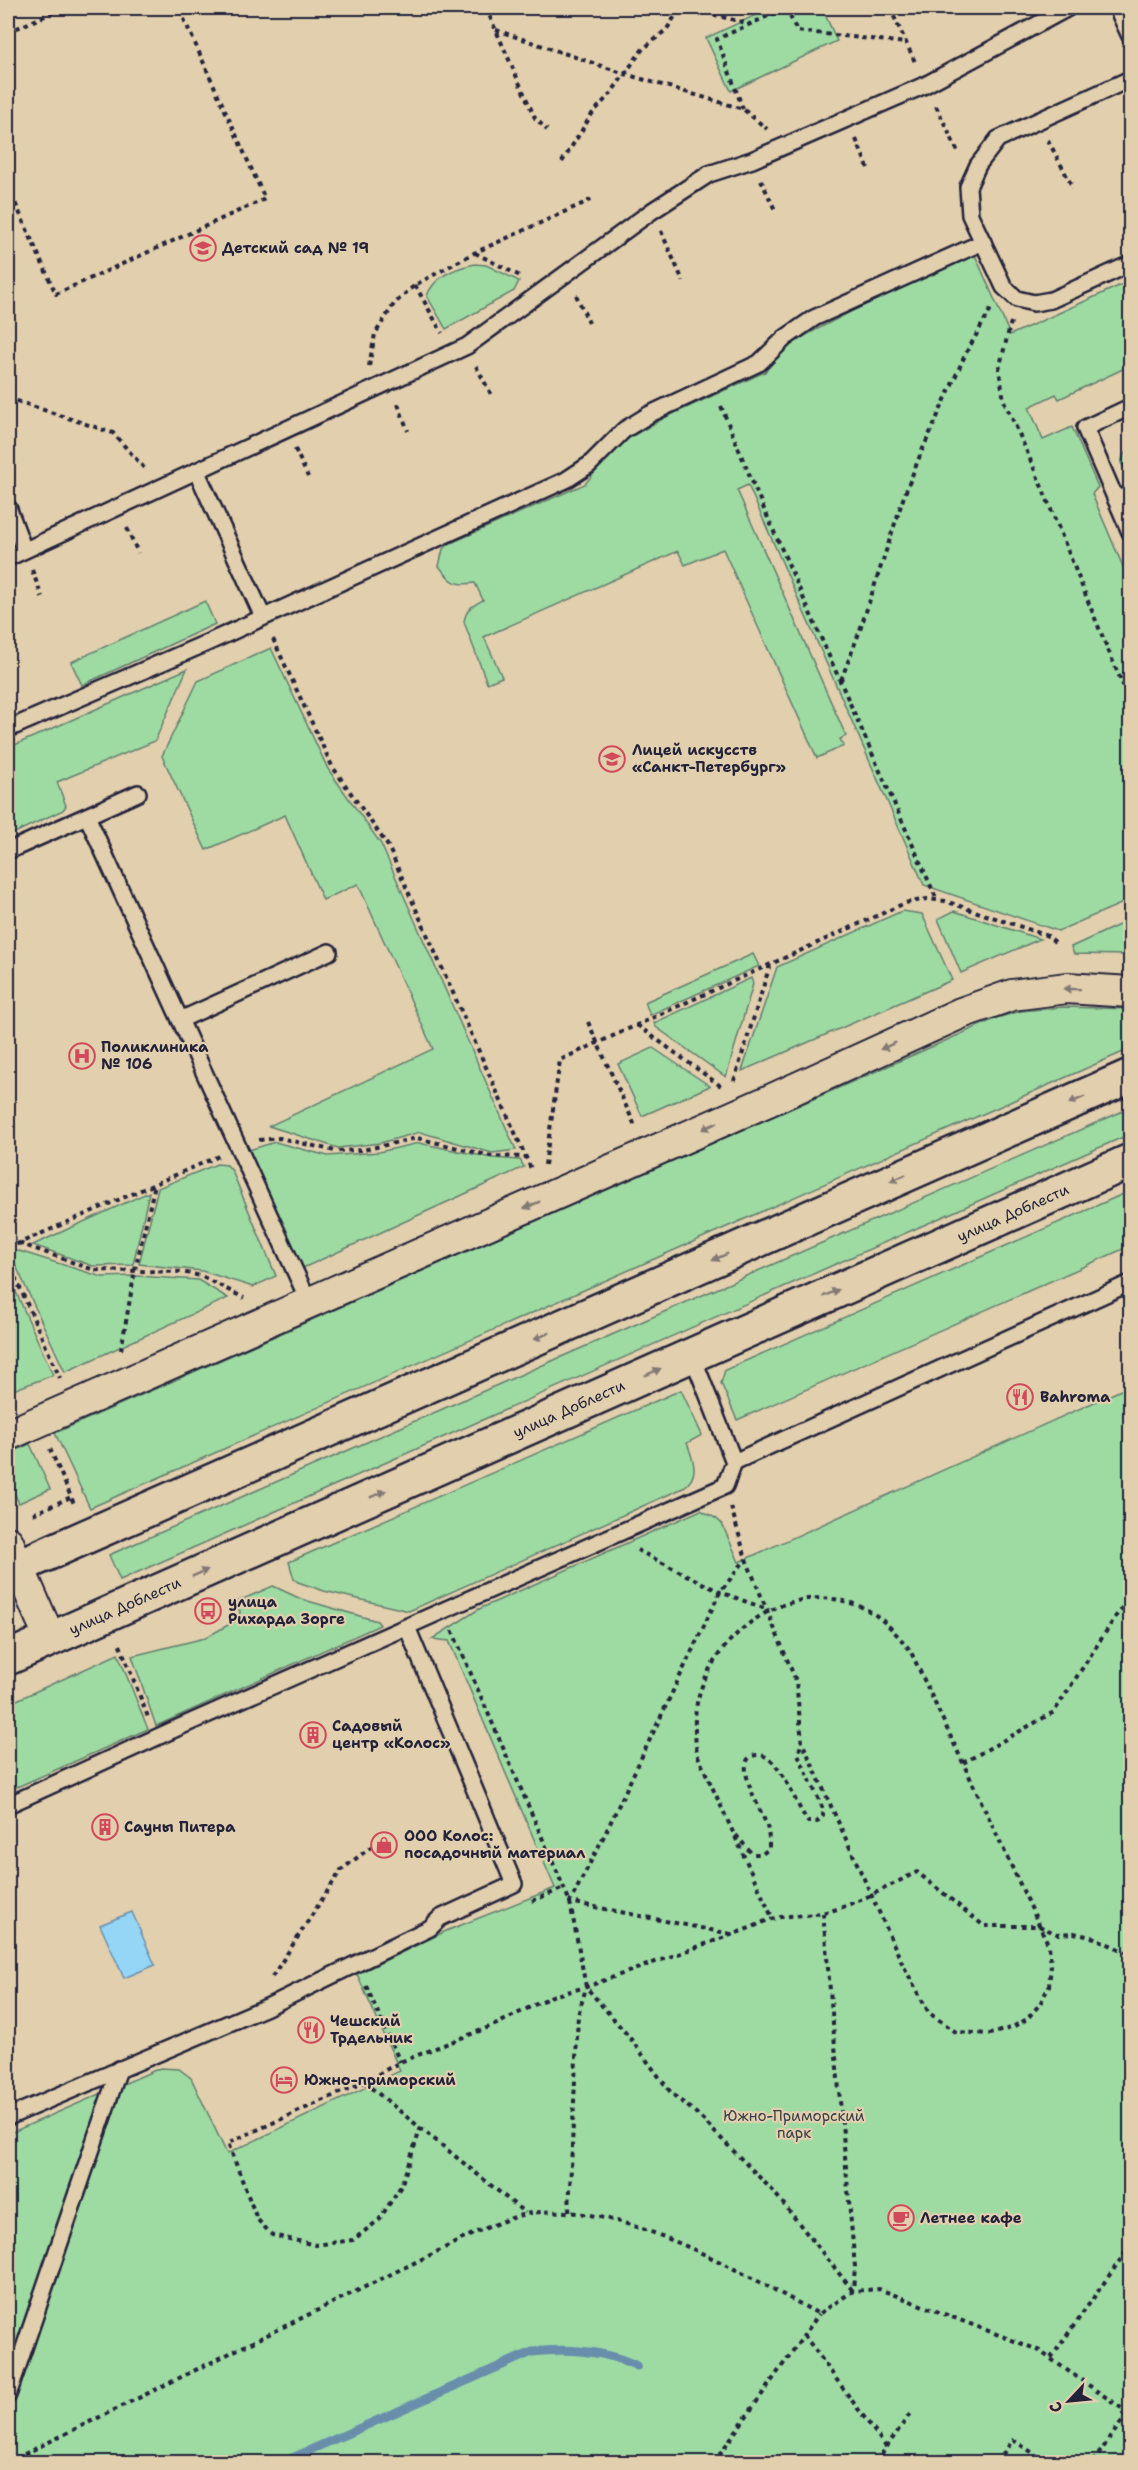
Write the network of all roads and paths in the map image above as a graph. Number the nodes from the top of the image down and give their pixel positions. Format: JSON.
{"nodes":[{"id":1,"x":63,"y":8,"type":"edge"},
{"id":2,"x":179,"y":8,"type":"edge"},
{"id":3,"x":486,"y":8,"type":"edge"},
{"id":4,"x":680,"y":8,"type":"edge"},
{"id":5,"x":687,"y":8,"type":"edge"},
{"id":6,"x":786,"y":8,"type":"edge"},
{"id":7,"x":890,"y":8,"type":"edge"},
{"id":8,"x":1068,"y":8,"type":"edge"},
{"id":9,"x":1117,"y":8,"type":"edge"},
{"id":10,"x":750,"y":24,"type":"junction"},
{"id":11,"x":496,"y":30,"type":"junction"},
{"id":12,"x":8,"y":32,"type":"edge"},
{"id":13,"x":1131,"y":36,"type":"edge"},
{"id":14,"x":625,"y":74,"type":"junction"},
{"id":15,"x":1131,"y":79,"type":"edge"},
{"id":16,"x":926,"y":85,"type":"junction"},
{"id":17,"x":743,"y":110,"type":"junction"},
{"id":18,"x":847,"y":119,"type":"junction"},
{"id":19,"x":1038,"y":121,"type":"junction"},
{"id":20,"x":547,"y":130,"type":"dead end"},
{"id":21,"x":787,"y":145,"type":"junction"},
{"id":22,"x":752,"y":160,"type":"junction"},
{"id":23,"x":562,"y":162,"type":"dead end"},
{"id":24,"x":868,"y":168,"type":"dead end"},
{"id":25,"x":971,"y":180,"type":"junction"},
{"id":26,"x":8,"y":187,"type":"edge"},
{"id":27,"x":1073,"y":188,"type":"dead end"},
{"id":28,"x":595,"y":198,"type":"dead end"},
{"id":29,"x":775,"y":210,"type":"dead end"},
{"id":30,"x":652,"y":211,"type":"junction"},
{"id":31,"x":983,"y":242,"type":"junction"},
{"id":32,"x":474,"y":253,"type":"junction"},
{"id":33,"x":1131,"y":264,"type":"edge"},
{"id":34,"x":567,"y":275,"type":"junction"},
{"id":35,"x":683,"y":281,"type":"dead end"},
{"id":36,"x":415,"y":285,"type":"junction"},
{"id":37,"x":546,"y":289,"type":"junction"},
{"id":38,"x":996,"y":301,"type":"dead end"},
{"id":39,"x":1013,"y":316,"type":"dead end"},
{"id":40,"x":589,"y":323,"type":"dead end"},
{"id":41,"x":467,"y":346,"type":"junction"},
{"id":42,"x":452,"y":352,"type":"junction"},
{"id":43,"x":712,"y":386,"type":"junction"},
{"id":44,"x":364,"y":393,"type":"junction"},
{"id":45,"x":491,"y":394,"type":"dead end"},
{"id":46,"x":8,"y":398,"type":"edge"},
{"id":47,"x":1131,"y":407,"type":"edge"},
{"id":48,"x":197,"y":472,"type":"junction"},
{"id":49,"x":161,"y":488,"type":"junction"},
{"id":50,"x":1123,"y":497,"type":"edge"},
{"id":51,"x":8,"y":507,"type":"edge"},
{"id":52,"x":1131,"y":532,"type":"edge"},
{"id":53,"x":24,"y":550,"type":"junction"},
{"id":54,"x":8,"y":558,"type":"edge"},
{"id":55,"x":263,"y":617,"type":"junction"},
{"id":56,"x":841,"y":681,"type":"junction"},
{"id":57,"x":1131,"y":701,"type":"edge"},
{"id":58,"x":8,"y":729,"type":"edge"},
{"id":59,"x":138,"y":793,"type":"dead end"},
{"id":60,"x":87,"y":816,"type":"junction"},
{"id":61,"x":8,"y":851,"type":"edge"},
{"id":62,"x":937,"y":900,"type":"junction"},
{"id":63,"x":1056,"y":943,"type":"dead end"},
{"id":64,"x":329,"y":952,"type":"dead end"},
{"id":65,"x":770,"y":964,"type":"junction"},
{"id":66,"x":1131,"y":992,"type":"edge"},
{"id":67,"x":180,"y":1020,"type":"junction"},
{"id":68,"x":588,"y":1022,"type":"dead end"},
{"id":69,"x":637,"y":1026,"type":"junction"},
{"id":70,"x":597,"y":1043,"type":"junction"},
{"id":71,"x":1131,"y":1076,"type":"edge"},
{"id":72,"x":733,"y":1086,"type":"dead end"},
{"id":73,"x":725,"y":1089,"type":"dead end"},
{"id":74,"x":636,"y":1128,"type":"dead end"},
{"id":75,"x":238,"y":1148,"type":"junction"},
{"id":76,"x":526,"y":1157,"type":"junction"},
{"id":77,"x":1131,"y":1161,"type":"edge"},
{"id":78,"x":545,"y":1169,"type":"dead end"},
{"id":79,"x":534,"y":1174,"type":"dead end"},
{"id":80,"x":155,"y":1184,"type":"junction"},
{"id":81,"x":18,"y":1243,"type":"junction"},
{"id":82,"x":8,"y":1248,"type":"edge"},
{"id":83,"x":8,"y":1261,"type":"edge"},
{"id":84,"x":135,"y":1270,"type":"junction"},
{"id":85,"x":1131,"y":1283,"type":"edge"},
{"id":86,"x":247,"y":1300,"type":"dead end"},
{"id":87,"x":309,"y":1302,"type":"junction"},
{"id":88,"x":692,"y":1355,"type":"junction"},
{"id":89,"x":120,"y":1357,"type":"dead end"},
{"id":90,"x":62,"y":1382,"type":"dead end"},
{"id":91,"x":8,"y":1435,"type":"edge"},
{"id":92,"x":49,"y":1448,"type":"dead end"},
{"id":93,"x":734,"y":1462,"type":"junction"},
{"id":94,"x":725,"y":1486,"type":"junction"},
{"id":95,"x":71,"y":1497,"type":"junction"},
{"id":96,"x":78,"y":1513,"type":"dead end"},
{"id":97,"x":33,"y":1514,"type":"dead end"},
{"id":98,"x":609,"y":1537,"type":"junction"},
{"id":99,"x":746,"y":1559,"type":"junction"},
{"id":100,"x":11,"y":1560,"type":"edge"},
{"id":101,"x":720,"y":1592,"type":"junction"},
{"id":102,"x":1131,"y":1597,"type":"edge"},
{"id":103,"x":444,"y":1610,"type":"junction"},
{"id":104,"x":768,"y":1610,"type":"junction"},
{"id":105,"x":407,"y":1627,"type":"junction"},
{"id":106,"x":50,"y":1639,"type":"junction"},
{"id":107,"x":120,"y":1645,"type":"dead end"},
{"id":108,"x":8,"y":1658,"type":"edge"},
{"id":109,"x":157,"y":1738,"type":"junction"},
{"id":110,"x":802,"y":1742,"type":"junction"},
{"id":111,"x":963,"y":1763,"type":"junction"},
{"id":112,"x":8,"y":1805,"type":"edge"},
{"id":113,"x":731,"y":1827,"type":"junction"},
{"id":114,"x":375,"y":1844,"type":"dead end"},
{"id":115,"x":871,"y":1895,"type":"junction"},
{"id":116,"x":570,"y":1902,"type":"junction"},
{"id":117,"x":823,"y":1913,"type":"junction"},
{"id":118,"x":772,"y":1917,"type":"junction"},
{"id":119,"x":1039,"y":1926,"type":"junction"},
{"id":120,"x":731,"y":1934,"type":"junction"},
{"id":121,"x":1131,"y":1954,"type":"edge"},
{"id":122,"x":356,"y":1964,"type":"junction"},
{"id":123,"x":266,"y":1985,"type":"dead end"},
{"id":124,"x":586,"y":1987,"type":"junction"},
{"id":125,"x":400,"y":2062,"type":"junction"},
{"id":126,"x":119,"y":2069,"type":"junction"},
{"id":127,"x":364,"y":2082,"type":"junction"},
{"id":128,"x":8,"y":2117,"type":"edge"},
{"id":129,"x":421,"y":2127,"type":"junction"},
{"id":130,"x":569,"y":2211,"type":"junction"},
{"id":131,"x":526,"y":2214,"type":"junction"},
{"id":132,"x":1131,"y":2246,"type":"edge"},
{"id":133,"x":853,"y":2291,"type":"junction"},
{"id":134,"x":819,"y":2314,"type":"junction"},
{"id":135,"x":804,"y":2335,"type":"junction"},
{"id":136,"x":1052,"y":2358,"type":"junction"},
{"id":137,"x":8,"y":2395,"type":"edge"},
{"id":138,"x":1130,"y":2412,"type":"edge"},
{"id":139,"x":910,"y":2414,"type":"dead end"},
{"id":140,"x":886,"y":2447,"type":"junction"},
{"id":141,"x":8,"y":2462,"type":"edge"},
{"id":142,"x":714,"y":2463,"type":"edge"},
{"id":143,"x":876,"y":2463,"type":"edge"},
{"id":144,"x":997,"y":2463,"type":"edge"},
{"id":145,"x":1047,"y":2463,"type":"edge"},
{"id":146,"x":1093,"y":2463,"type":"edge"}],
"edges":[{"from":1,"to":12,"type":"path"},
{"from":2,"to":26,"type":"path"},
{"from":3,"to":11,"type":"path"},
{"from":4,"to":14,"type":"path"},
{"from":5,"to":10,"type":"path"},
{"from":6,"to":7,"type":"path"},
{"from":6,"to":10,"type":"path"},
{"from":8,"to":16,"type":"lane"},
{"from":9,"to":13,"type":"lane"},
{"from":10,"to":17,"type":"path"},
{"from":11,"to":14,"type":"path"},
{"from":11,"to":20,"type":"path"},
{"from":14,"to":17,"type":"path"},
{"from":14,"to":23,"type":"path"},
{"from":15,"to":19,"type":"lane"},
{"from":16,"to":18,"type":"lane"},
{"from":16,"to":25,"type":"path"},
{"from":17,"to":21,"type":"path"},
{"from":18,"to":21,"type":"lane"},
{"from":18,"to":24,"type":"path"},
{"from":19,"to":25,"type":"lane"},
{"from":19,"to":27,"type":"path"},
{"from":21,"to":22,"type":"lane"},
{"from":22,"to":29,"type":"path"},
{"from":22,"to":30,"type":"lane"},
{"from":25,"to":31,"type":"lane"},
{"from":28,"to":32,"type":"path"},
{"from":30,"to":34,"type":"lane"},
{"from":30,"to":35,"type":"path"},
{"from":31,"to":33,"type":"lane"},
{"from":31,"to":43,"type":"lane"},
{"from":32,"to":36,"type":"path"},
{"from":32,"to":37,"type":"path"},
{"from":34,"to":37,"type":"lane"},
{"from":34,"to":40,"type":"path"},
{"from":36,"to":42,"type":"path"},
{"from":36,"to":44,"type":"path"},
{"from":37,"to":41,"type":"lane"},
{"from":38,"to":56,"type":"path"},
{"from":39,"to":57,"type":"path"},
{"from":41,"to":42,"type":"lane"},
{"from":41,"to":45,"type":"path"},
{"from":42,"to":44,"type":"lane"},
{"from":43,"to":55,"type":"lane"},
{"from":43,"to":56,"type":"path"},
{"from":44,"to":48,"type":"lane"},
{"from":46,"to":49,"type":"path"},
{"from":47,"to":50,"type":"lane"},
{"from":48,"to":49,"type":"lane"},
{"from":48,"to":55,"type":"lane"},
{"from":49,"to":53,"type":"lane"},
{"from":50,"to":52,"type":"lane"},
{"from":51,"to":53,"type":"lane"},
{"from":53,"to":54,"type":"lane"},
{"from":55,"to":58,"type":"lane"},
{"from":55,"to":76,"type":"path"},
{"from":56,"to":62,"type":"path"},
{"from":59,"to":60,"type":"lane"},
{"from":60,"to":61,"type":"lane"},
{"from":60,"to":67,"type":"lane"},
{"from":62,"to":63,"type":"path"},
{"from":62,"to":65,"type":"path"},
{"from":64,"to":67,"type":"lane"},
{"from":65,"to":69,"type":"path"},
{"from":65,"to":72,"type":"path"},
{"from":66,"to":87,"type":"street","one_way":true},
{"from":67,"to":75,"type":"lane"},
{"from":68,"to":70,"type":"path"},
{"from":69,"to":70,"type":"path"},
{"from":69,"to":73,"type":"path"},
{"from":70,"to":74,"type":"path"},
{"from":70,"to":78,"type":"path"},
{"from":71,"to":100,"type":"main road","one_way":true},
{"from":75,"to":76,"type":"path"},
{"from":75,"to":80,"type":"path"},
{"from":75,"to":87,"type":"lane"},
{"from":76,"to":79,"type":"path"},
{"from":88,"to":77,"type":"main road","name":"улица Доблести","one_way":true},
{"from":80,"to":81,"type":"path"},
{"from":80,"to":84,"type":"path"},
{"from":81,"to":82,"type":"path"},
{"from":81,"to":84,"type":"path"},
{"from":83,"to":90,"type":"path"},
{"from":84,"to":86,"type":"path"},
{"from":84,"to":89,"type":"path"},
{"from":85,"to":93,"type":"lane"},
{"from":87,"to":91,"type":"street"},
{"from":88,"to":93,"type":"lane"},
{"from":106,"to":88,"type":"main road","name":"улица Доблести","one_way":true},
{"from":92,"to":95,"type":"path"},
{"from":93,"to":94,"type":"lane"},
{"from":94,"to":98,"type":"lane"},
{"from":94,"to":99,"type":"path"},
{"from":95,"to":96,"type":"path"},
{"from":95,"to":97,"type":"path"},
{"from":98,"to":101,"type":"path"},
{"from":98,"to":103,"type":"lane"},
{"from":99,"to":101,"type":"path"},
{"from":99,"to":104,"type":"path"},
{"from":100,"to":106,"type":"street"},
{"from":101,"to":104,"type":"path"},
{"from":101,"to":116,"type":"path"},
{"from":102,"to":111,"type":"path"},
{"from":103,"to":105,"type":"lane"},
{"from":103,"to":116,"type":"path"},
{"from":104,"to":110,"type":"path"},
{"from":104,"to":111,"type":"path"},
{"from":104,"to":113,"type":"path"},
{"from":105,"to":109,"type":"lane"},
{"from":105,"to":122,"type":"lane"},
{"from":106,"to":108,"type":"main road","name":"улица Доблести"},
{"from":107,"to":109,"type":"path"},
{"from":109,"to":112,"type":"lane"},
{"from":110,"to":113,"type":"path"},
{"from":110,"to":115,"type":"path"},
{"from":111,"to":119,"type":"path"},
{"from":113,"to":118,"type":"path"},
{"from":114,"to":123,"type":"path"},
{"from":115,"to":117,"type":"path"},
{"from":115,"to":119,"type":"path"},
{"from":115,"to":119,"type":"path"},
{"from":116,"to":120,"type":"path"},
{"from":116,"to":124,"type":"path"},
{"from":117,"to":118,"type":"path"},
{"from":117,"to":133,"type":"path"},
{"from":118,"to":120,"type":"path"},
{"from":119,"to":121,"type":"path"},
{"from":120,"to":124,"type":"path"},
{"from":122,"to":125,"type":"path"},
{"from":122,"to":126,"type":"lane"},
{"from":124,"to":125,"type":"path"},
{"from":124,"to":130,"type":"path"},
{"from":124,"to":133,"type":"path"},
{"from":125,"to":127,"type":"path"},
{"from":126,"to":128,"type":"lane"},
{"from":126,"to":137,"type":"lane"},
{"from":127,"to":129,"type":"path"},
{"from":127,"to":129,"type":"path"},
{"from":129,"to":131,"type":"path"},
{"from":130,"to":131,"type":"path"},
{"from":130,"to":134,"type":"path"},
{"from":131,"to":141,"type":"path"},
{"from":132,"to":136,"type":"path"},
{"from":133,"to":134,"type":"path"},
{"from":133,"to":136,"type":"path"},
{"from":134,"to":135,"type":"path"},
{"from":135,"to":140,"type":"path"},
{"from":135,"to":142,"type":"path"},
{"from":136,"to":138,"type":"path"},
{"from":138,"to":146,"type":"path"},
{"from":139,"to":140,"type":"path"},
{"from":140,"to":143,"type":"path"},
{"from":144,"to":145,"type":"path"}]}
